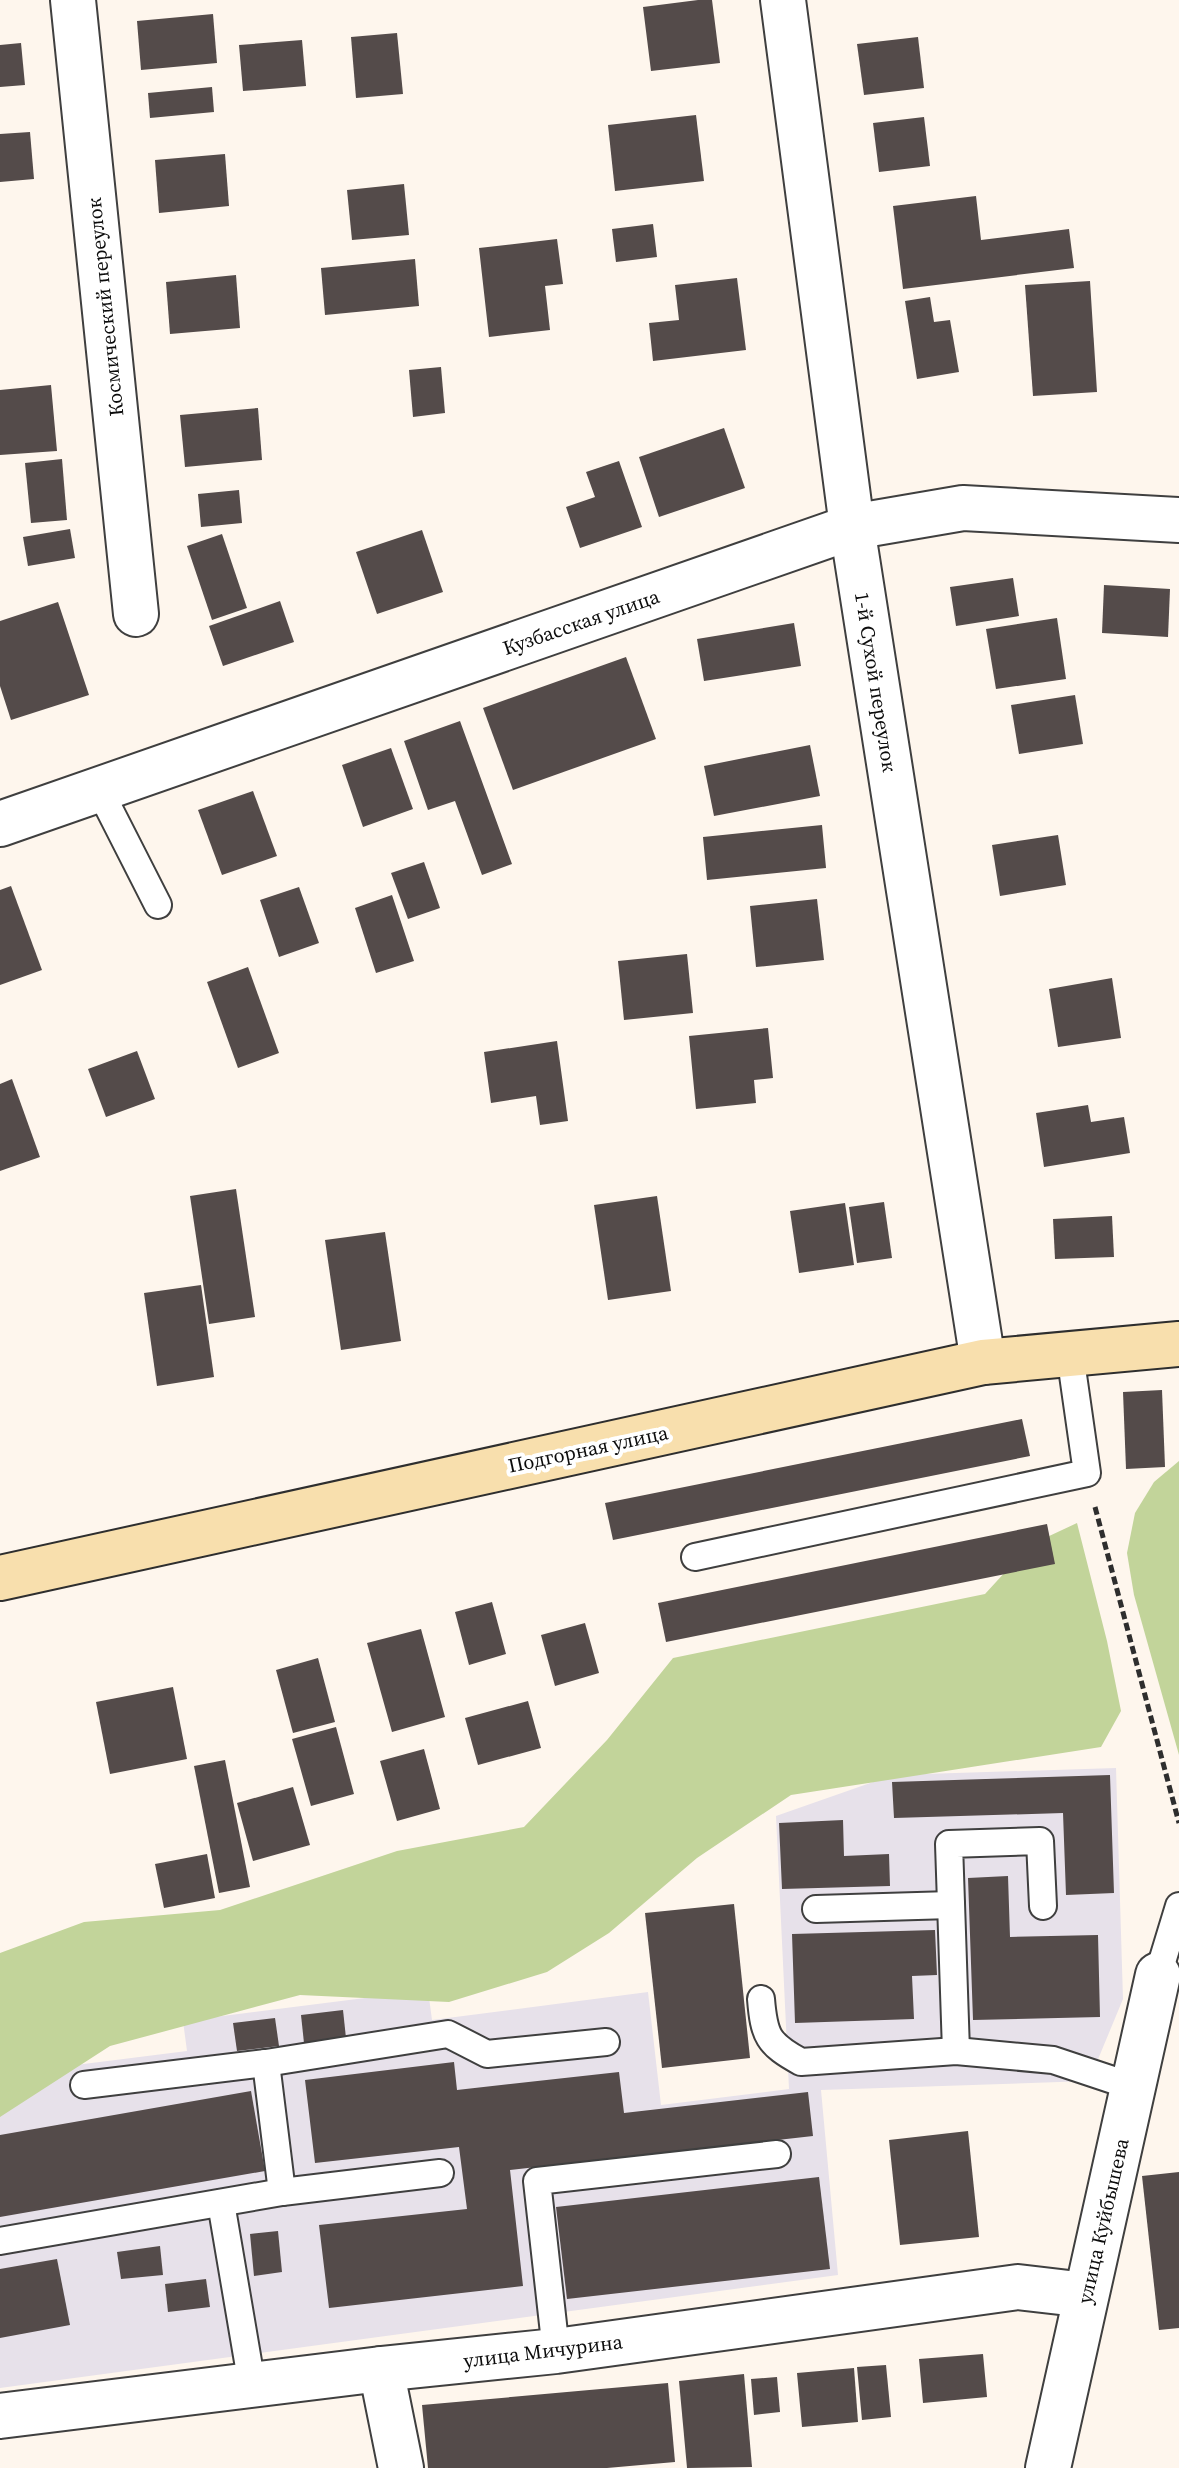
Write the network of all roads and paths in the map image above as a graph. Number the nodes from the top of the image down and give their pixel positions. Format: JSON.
{"nodes":[{"id":1,"x":73,"y":0,"type":"edge"},
{"id":2,"x":783,"y":0,"type":"edge"},
{"id":3,"x":1179,"y":520,"type":"edge"},
{"id":4,"x":852,"y":527,"type":"junction"},
{"id":5,"x":136,"y":614,"type":"dead end"},
{"id":6,"x":100,"y":791,"type":"junction"},
{"id":7,"x":0,"y":824,"type":"edge"},
{"id":8,"x":158,"y":905,"type":"dead end"},
{"id":9,"x":1179,"y":1344,"type":"edge"},
{"id":10,"x":1070,"y":1354,"type":"junction"},
{"id":11,"x":983,"y":1362,"type":"junction"},
{"id":12,"x":1092,"y":1498,"type":"dead end"},
{"id":13,"x":695,"y":1557,"type":"dead end"},
{"id":14,"x":0,"y":1578,"type":"edge"},
{"id":15,"x":1179,"y":1823,"type":"edge"},
{"id":16,"x":951,"y":1905,"type":"junction"},
{"id":17,"x":1043,"y":1906,"type":"dead end"},
{"id":18,"x":1179,"y":1906,"type":"edge"},
{"id":19,"x":816,"y":1909,"type":"dead end"},
{"id":20,"x":1168,"y":1972,"type":"edge"},
{"id":21,"x":761,"y":1999,"type":"dead end"},
{"id":22,"x":606,"y":2042,"type":"dead end"},
{"id":23,"x":956,"y":2051,"type":"junction"},
{"id":24,"x":266,"y":2063,"type":"junction"},
{"id":25,"x":84,"y":2085,"type":"dead end"},
{"id":26,"x":1134,"y":2087,"type":"junction"},
{"id":27,"x":777,"y":2154,"type":"dead end"},
{"id":28,"x":440,"y":2173,"type":"dead end"},
{"id":29,"x":282,"y":2192,"type":"junction"},
{"id":30,"x":221,"y":2203,"type":"junction"},
{"id":31,"x":0,"y":2241,"type":"edge"},
{"id":32,"x":1086,"y":2295,"type":"junction"},
{"id":33,"x":556,"y":2351,"type":"junction"},
{"id":34,"x":381,"y":2369,"type":"junction"},
{"id":35,"x":252,"y":2385,"type":"junction"},
{"id":36,"x":0,"y":2416,"type":"edge"},
{"id":37,"x":401,"y":2468,"type":"edge"},
{"id":38,"x":1048,"y":2468,"type":"edge"}],
"edges":[{"from":1,"to":5,"type":"street","name":"Космический переулок"},
{"from":2,"to":4,"type":"street","name":"1-й Сухой переулок"},
{"from":3,"to":4,"type":"street","name":"Кузбасская улица"},
{"from":4,"to":6,"type":"street","name":"Кузбасская улица"},
{"from":4,"to":11,"type":"street","name":"1-й Сухой переулок"},
{"from":6,"to":7,"type":"street","name":"Кузбасская улица"},
{"from":6,"to":8,"type":"lane"},
{"from":9,"to":10,"type":"street","name":"Подгорная улица"},
{"from":10,"to":11,"type":"street","name":"Подгорная улица"},
{"from":10,"to":13,"type":"lane"},
{"from":11,"to":14,"type":"street","name":"Подгорная улица"},
{"from":12,"to":15,"type":"path"},
{"from":16,"to":17,"type":"lane"},
{"from":16,"to":19,"type":"lane"},
{"from":16,"to":23,"type":"lane"},
{"from":18,"to":20,"type":"lane"},
{"from":20,"to":26,"type":"street","name":"улица Куйбышева"},
{"from":21,"to":23,"type":"lane"},
{"from":22,"to":24,"type":"lane"},
{"from":23,"to":26,"type":"lane"},
{"from":24,"to":25,"type":"lane"},
{"from":24,"to":29,"type":"lane"},
{"from":26,"to":32,"type":"street","name":"улица Куйбышева"},
{"from":27,"to":33,"type":"lane"},
{"from":28,"to":29,"type":"lane"},
{"from":29,"to":30,"type":"lane"},
{"from":30,"to":31,"type":"lane"},
{"from":30,"to":35,"type":"lane"},
{"from":32,"to":33,"type":"street","name":"улица Мичурина"},
{"from":32,"to":38,"type":"street","name":"улица Куйбышева"},
{"from":33,"to":34,"type":"street","name":"улица Мичурина"},
{"from":34,"to":35,"type":"street","name":"улица Мичурина"},
{"from":34,"to":37,"type":"street"},
{"from":35,"to":36,"type":"street","name":"улица Мичурина"}]}
